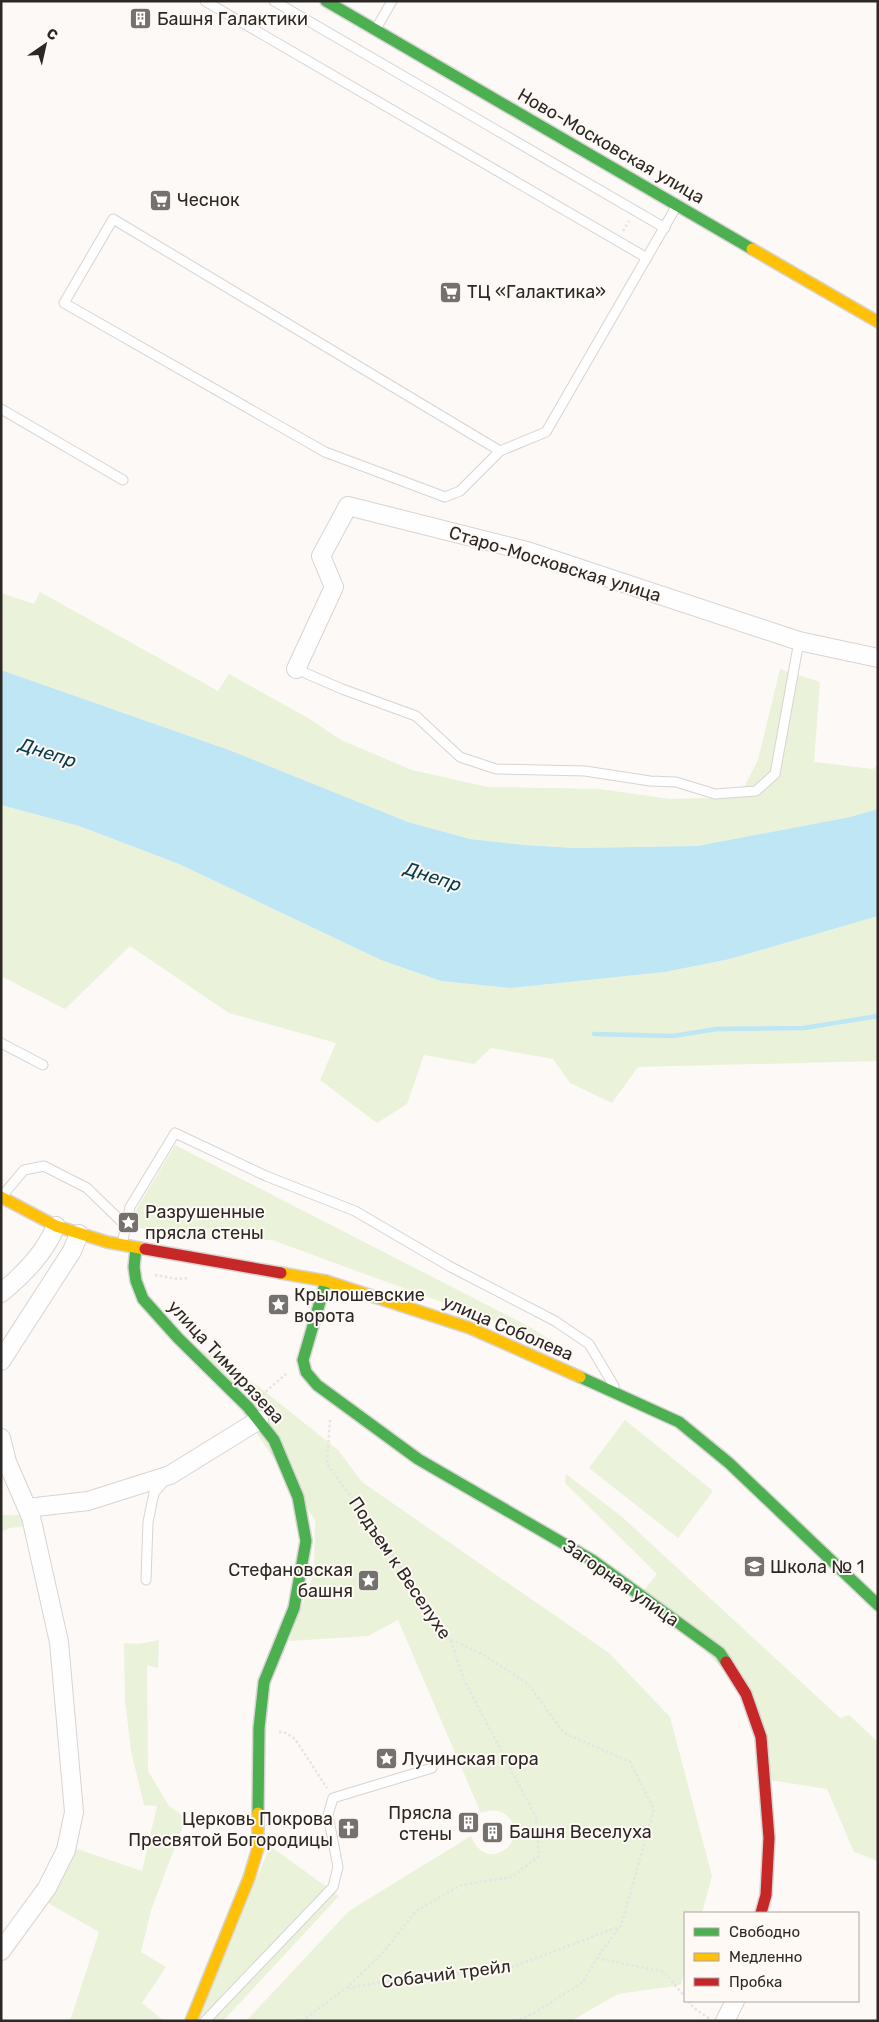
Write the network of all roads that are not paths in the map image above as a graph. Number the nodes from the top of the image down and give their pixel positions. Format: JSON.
{"nodes":[{"id":1,"x":205,"y":1,"type":"edge"},
{"id":2,"x":274,"y":1,"type":"edge"},
{"id":3,"x":326,"y":1,"type":"edge"},
{"id":4,"x":392,"y":1,"type":"edge"},
{"id":5,"x":375,"y":30,"type":"junction"},
{"id":6,"x":677,"y":204,"type":"junction"},
{"id":7,"x":665,"y":228,"type":"junction"},
{"id":8,"x":647,"y":258,"type":"junction"},
{"id":9,"x":878,"y":322,"type":"edge"},
{"id":10,"x":1,"y":409,"type":"edge"},
{"id":11,"x":500,"y":451,"type":"junction"},
{"id":12,"x":123,"y":480,"type":"dead end"},
{"id":13,"x":799,"y":641,"type":"junction"},
{"id":14,"x":878,"y":658,"type":"edge"},
{"id":15,"x":296,"y":669,"type":"joint"},
{"id":16,"x":1,"y":1043,"type":"edge"},
{"id":17,"x":43,"y":1066,"type":"dead end"},
{"id":18,"x":1,"y":1197,"type":"edge"},
{"id":19,"x":56,"y":1226,"type":"junction"},
{"id":20,"x":126,"y":1226,"type":"junction"},
{"id":21,"x":79,"y":1234,"type":"junction"},
{"id":22,"x":122,"y":1245,"type":"junction"},
{"id":23,"x":136,"y":1248,"type":"junction"},
{"id":24,"x":326,"y":1281,"type":"junction"},
{"id":25,"x":1,"y":1293,"type":"edge"},
{"id":26,"x":1,"y":1360,"type":"edge"},
{"id":27,"x":620,"y":1395,"type":"junction"},
{"id":28,"x":254,"y":1414,"type":"junction"},
{"id":29,"x":1,"y":1438,"type":"edge"},
{"id":30,"x":170,"y":1475,"type":"junction"},
{"id":31,"x":27,"y":1508,"type":"junction"},
{"id":32,"x":146,"y":1580,"type":"dead end"},
{"id":33,"x":878,"y":1605,"type":"edge"},
{"id":34,"x":432,"y":1768,"type":"dead end"},
{"id":35,"x":761,"y":1912,"type":"edge"},
{"id":36,"x":1,"y":1951,"type":"edge"},
{"id":37,"x":735,"y":2002,"type":"edge"},
{"id":38,"x":190,"y":2021,"type":"edge"},
{"id":39,"x":205,"y":2021,"type":"edge"},
{"id":40,"x":725,"y":2021,"type":"edge"}],
"edges":[{"from":1,"to":8,"type":"lane"},
{"from":2,"to":7,"type":"lane"},
{"from":3,"to":5,"type":"street","name":"Ново-Московская улица"},
{"from":4,"to":5,"type":"lane"},
{"from":5,"to":6,"type":"street","name":"Ново-Московская улица"},
{"from":6,"to":7,"type":"lane"},
{"from":6,"to":9,"type":"street","name":"Ново-Московская улица"},
{"from":7,"to":8,"type":"lane"},
{"from":8,"to":11,"type":"lane"},
{"from":10,"to":12,"type":"lane"},
{"from":11,"to":11,"type":"lane"},
{"from":13,"to":14,"type":"street","name":"Старо-Московская улица"},
{"from":13,"to":15,"type":"lane"},
{"from":13,"to":15,"type":"street","name":"Старо-Московская улица"},
{"from":16,"to":17,"type":"lane"},
{"from":18,"to":19,"type":"street","name":"улица Соболева"},
{"from":18,"to":20,"type":"lane"},
{"from":19,"to":21,"type":"street","name":"улица Соболева"},
{"from":19,"to":25,"type":"street"},
{"from":20,"to":22,"type":"lane"},
{"from":20,"to":27,"type":"lane"},
{"from":21,"to":22,"type":"street","name":"улица Соболева"},
{"from":21,"to":26,"type":"street"},
{"from":22,"to":23,"type":"street","name":"улица Соболева"},
{"from":23,"to":24,"type":"street","name":"улица Соболева"},
{"from":23,"to":28,"type":"street","name":"улица Тимирязева"},
{"from":24,"to":27,"type":"street","name":"улица Соболева"},
{"from":24,"to":35,"type":"street","name":"Загорная улица"},
{"from":27,"to":33,"type":"street","name":"улица Соболева"},
{"from":28,"to":30,"type":"street"},
{"from":28,"to":38,"type":"street","name":"улица Тимирязева"},
{"from":29,"to":31,"type":"street"},
{"from":30,"to":31,"type":"street"},
{"from":30,"to":32,"type":"lane"},
{"from":31,"to":36,"type":"street"},
{"from":34,"to":39,"type":"lane"},
{"from":37,"to":40,"type":"street"}]}
